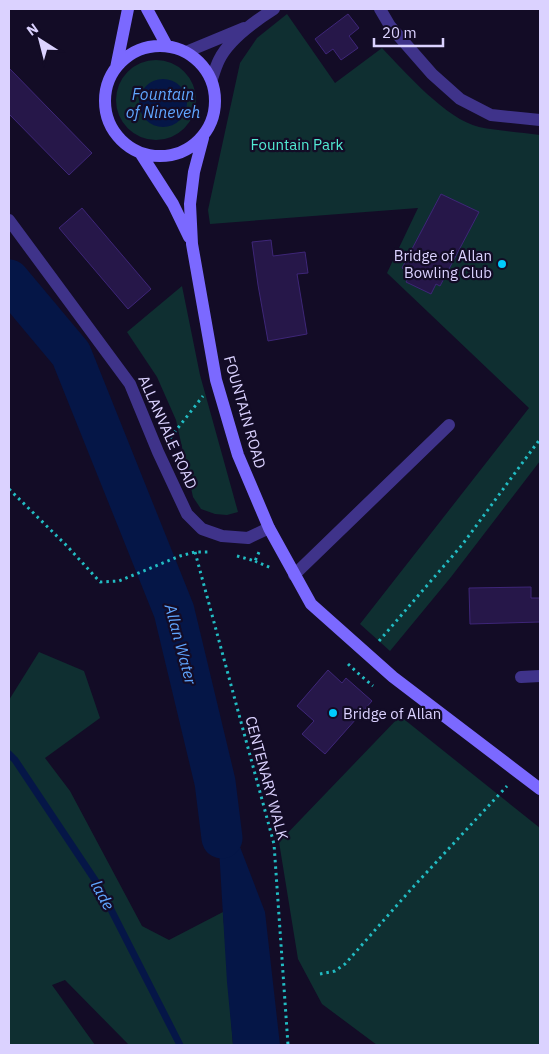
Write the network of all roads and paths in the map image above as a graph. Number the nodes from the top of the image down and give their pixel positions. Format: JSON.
{"nodes":[{"id":1,"x":128,"y":9,"type":"edge"},
{"id":2,"x":148,"y":9,"type":"edge"},
{"id":3,"x":274,"y":9,"type":"edge"},
{"id":4,"x":380,"y":9,"type":"edge"},
{"id":5,"x":248,"y":26,"type":"junction"},
{"id":6,"x":167,"y":46,"type":"junction"},
{"id":7,"x":186,"y":52,"type":"junction"},
{"id":8,"x":116,"y":68,"type":"junction"},
{"id":9,"x":212,"y":79,"type":"junction"},
{"id":10,"x":540,"y":120,"type":"edge"},
{"id":11,"x":203,"y":138,"type":"junction"},
{"id":12,"x":141,"y":154,"type":"junction"},
{"id":13,"x":9,"y":220,"type":"edge"},
{"id":14,"x":192,"y":244,"type":"junction"},
{"id":15,"x":216,"y":380,"type":"junction"},
{"id":16,"x":449,"y":425,"type":"dead end"},
{"id":17,"x":540,"y":439,"type":"edge"},
{"id":18,"x":158,"y":452,"type":"junction"},
{"id":19,"x":9,"y":489,"type":"edge"},
{"id":20,"x":268,"y":528,"type":"junction"},
{"id":21,"x":294,"y":574,"type":"junction"},
{"id":22,"x":367,"y":655,"type":"junction"},
{"id":23,"x":540,"y":676,"type":"edge"},
{"id":24,"x":521,"y":677,"type":"dead end"},
{"id":25,"x":519,"y":773,"type":"junction"},
{"id":26,"x":540,"y":789,"type":"edge"},
{"id":27,"x":320,"y":974,"type":"dead end"},
{"id":28,"x":288,"y":1045,"type":"edge"}],
"edges":[{"from":1,"to":8,"type":"main road"},
{"from":2,"to":6,"type":"main road"},
{"from":3,"to":5,"type":"street"},
{"from":4,"to":10,"type":"street"},
{"from":5,"to":7,"type":"street"},
{"from":5,"to":9,"type":"street"},
{"from":6,"to":7,"type":"main road"},
{"from":6,"to":8,"type":"main road"},
{"from":7,"to":9,"type":"main road"},
{"from":8,"to":12,"type":"main road"},
{"from":9,"to":11,"type":"main road"},
{"from":11,"to":12,"type":"main road"},
{"from":11,"to":14,"type":"main road","name":"FOUNTAIN ROAD"},
{"from":12,"to":14,"type":"main road"},
{"from":13,"to":18,"type":"street","name":"ALLANVALE ROAD"},
{"from":14,"to":15,"type":"main road","name":"FOUNTAIN ROAD"},
{"from":15,"to":18,"type":"path"},
{"from":15,"to":20,"type":"main road","name":"FOUNTAIN ROAD"},
{"from":16,"to":21,"type":"street"},
{"from":17,"to":22,"type":"path"},
{"from":18,"to":20,"type":"street","name":"ALLANVALE ROAD"},
{"from":19,"to":28,"type":"path","name":"CENTENARY WALK"},
{"from":20,"to":21,"type":"main road","name":"FOUNTAIN ROAD"},
{"from":21,"to":22,"type":"main road","name":"FOUNTAIN ROAD"},
{"from":22,"to":25,"type":"main road","name":"FOUNTAIN ROAD"},
{"from":23,"to":24,"type":"street"},
{"from":25,"to":26,"type":"main road","name":"FOUNTAIN ROAD"},
{"from":25,"to":27,"type":"path"}]}
